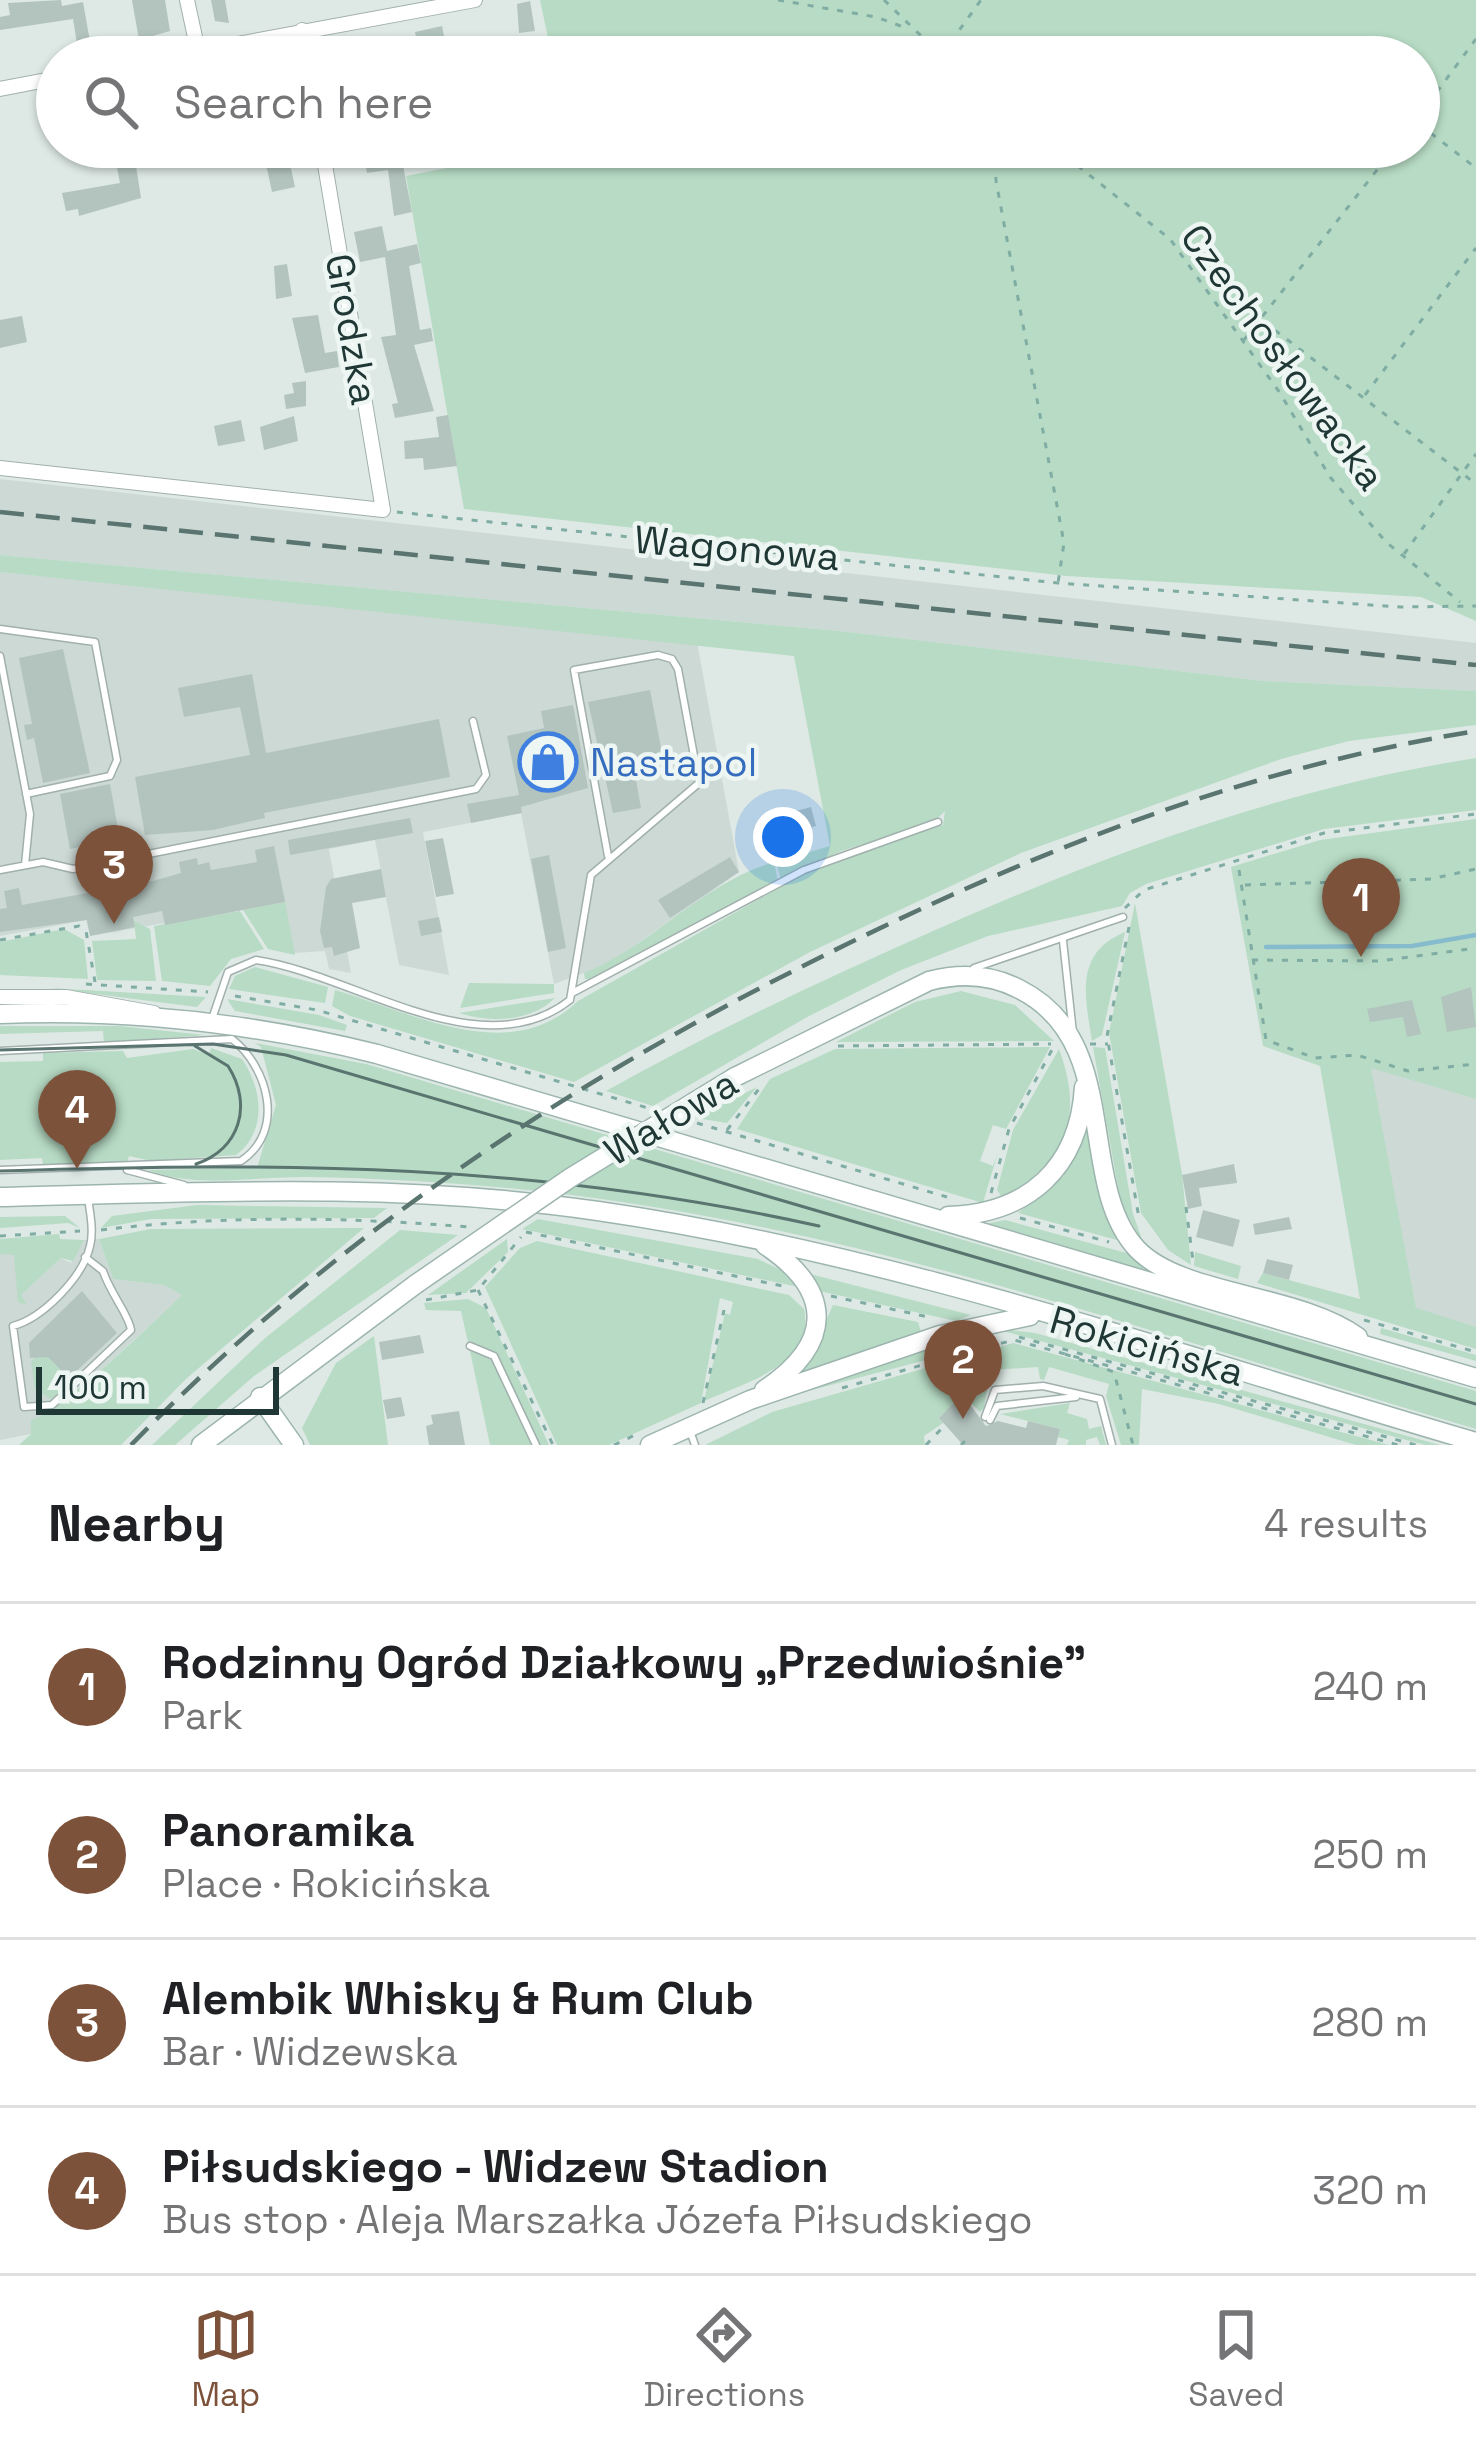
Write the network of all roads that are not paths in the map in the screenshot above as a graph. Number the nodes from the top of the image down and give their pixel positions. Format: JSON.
{"nodes":[{"id":1,"x":188,"y":0,"type":"edge"},
{"id":2,"x":476,"y":0,"type":"edge"},
{"id":3,"x":429,"y":4,"type":"edge"},
{"id":4,"x":302,"y":30,"type":"junction"},
{"id":5,"x":195,"y":36,"type":"edge"},
{"id":6,"x":272,"y":36,"type":"edge"},
{"id":7,"x":303,"y":36,"type":"edge"},
{"id":8,"x":36,"y":82,"type":"edge"},
{"id":9,"x":0,"y":89,"type":"edge"},
{"id":10,"x":326,"y":168,"type":"edge"},
{"id":11,"x":0,"y":469,"type":"edge"},
{"id":12,"x":0,"y":629,"type":"edge"},
{"id":13,"x":0,"y":656,"type":"edge"},
{"id":14,"x":473,"y":721,"type":"dead end"},
{"id":15,"x":26,"y":794,"type":"junction"},
{"id":16,"x":938,"y":822,"type":"dead end"},
{"id":17,"x":608,"y":856,"type":"junction"},
{"id":18,"x":25,"y":865,"type":"junction"},
{"id":19,"x":0,"y":870,"type":"edge"},
{"id":20,"x":1123,"y":916,"type":"dead end"},
{"id":21,"x":1063,"y":941,"type":"junction"},
{"id":22,"x":942,"y":978,"type":"junction"},
{"id":23,"x":572,"y":993,"type":"junction"},
{"id":24,"x":0,"y":997,"type":"edge"},
{"id":25,"x":0,"y":1014,"type":"edge"},
{"id":26,"x":164,"y":1017,"type":"junction"},
{"id":27,"x":212,"y":1022,"type":"junction"},
{"id":28,"x":234,"y":1032,"type":"junction"},
{"id":29,"x":1064,"y":1045,"type":"junction"},
{"id":30,"x":0,"y":1051,"type":"edge"},
{"id":31,"x":1084,"y":1076,"type":"junction"},
{"id":32,"x":105,"y":1167,"type":"junction"},
{"id":33,"x":0,"y":1170,"type":"edge"},
{"id":34,"x":205,"y":1190,"type":"junction"},
{"id":35,"x":88,"y":1194,"type":"junction"},
{"id":36,"x":0,"y":1197,"type":"edge"},
{"id":37,"x":920,"y":1214,"type":"junction"},
{"id":38,"x":750,"y":1237,"type":"junction"},
{"id":39,"x":86,"y":1257,"type":"junction"},
{"id":40,"x":1041,"y":1315,"type":"junction"},
{"id":41,"x":470,"y":1346,"type":"dead end"},
{"id":42,"x":1371,"y":1347,"type":"junction"},
{"id":43,"x":1476,"y":1378,"type":"edge"},
{"id":44,"x":1086,"y":1396,"type":"junction"},
{"id":45,"x":260,"y":1397,"type":"junction"},
{"id":46,"x":750,"y":1400,"type":"junction"},
{"id":47,"x":693,"y":1427,"type":"edge"},
{"id":48,"x":652,"y":1436,"type":"edge"},
{"id":49,"x":1476,"y":1442,"type":"edge"},
{"id":50,"x":201,"y":1445,"type":"edge"},
{"id":51,"x":294,"y":1445,"type":"edge"},
{"id":52,"x":536,"y":1445,"type":"edge"},
{"id":53,"x":1112,"y":1445,"type":"edge"}],
"edges":[{"from":1,"to":5,"type":"street"},
{"from":2,"to":3,"type":"street"},
{"from":3,"to":4,"type":"street"},
{"from":4,"to":6,"type":"street"},
{"from":4,"to":7,"type":"street"},
{"from":8,"to":9,"type":"street"},
{"from":10,"to":11,"type":"street","name":"Grodzka"},
{"from":12,"to":15,"type":"lane"},
{"from":13,"to":15,"type":"lane"},
{"from":14,"to":18,"type":"lane"},
{"from":15,"to":18,"type":"lane"},
{"from":16,"to":23,"type":"lane"},
{"from":17,"to":17,"type":"lane"},
{"from":17,"to":23,"type":"lane"},
{"from":18,"to":19,"type":"lane"},
{"from":20,"to":21,"type":"lane"},
{"from":21,"to":22,"type":"lane"},
{"from":21,"to":29,"type":"lane"},
{"from":22,"to":29,"type":"main road","name":"Wałowa"},
{"from":22,"to":45,"type":"main road","name":"Wałowa","bridge":true},
{"from":23,"to":27,"type":"lane"},
{"from":24,"to":26,"type":"street"},
{"from":25,"to":26,"type":"main road","name":"Rokicińska"},
{"from":26,"to":27,"type":"main road","name":"Rokicińska"},
{"from":27,"to":28,"type":"main road","name":"Rokicińska"},
{"from":28,"to":30,"type":"lane"},
{"from":28,"to":32,"type":"lane"},
{"from":28,"to":37,"type":"main road","name":"Rokicińska"},
{"from":29,"to":31,"type":"main road","name":"Wałowa"},
{"from":31,"to":37,"type":"main road"},
{"from":31,"to":42,"type":"main road","name":"Wałowa"},
{"from":32,"to":33,"type":"lane"},
{"from":32,"to":34,"type":"lane"},
{"from":34,"to":35,"type":"main road","name":"Rokicińska"},
{"from":34,"to":38,"type":"main road","name":"Rokicińska"},
{"from":35,"to":36,"type":"main road","name":"Rokicińska"},
{"from":35,"to":39,"type":"lane"},
{"from":37,"to":42,"type":"main road","name":"Rokicińska"},
{"from":38,"to":40,"type":"main road","name":"Rokicińska"},
{"from":38,"to":46,"type":"main road"},
{"from":39,"to":39,"type":"lane"},
{"from":40,"to":46,"type":"main road"},
{"from":40,"to":49,"type":"main road","name":"Rokicińska"},
{"from":41,"to":52,"type":"lane"},
{"from":42,"to":43,"type":"main road","name":"Rokicińska"},
{"from":44,"to":44,"type":"lane"},
{"from":44,"to":53,"type":"lane"},
{"from":45,"to":50,"type":"main road","name":"Wałowa"},
{"from":45,"to":51,"type":"main road"},
{"from":46,"to":47,"type":"main road"},
{"from":47,"to":48,"type":"main road"}]}
